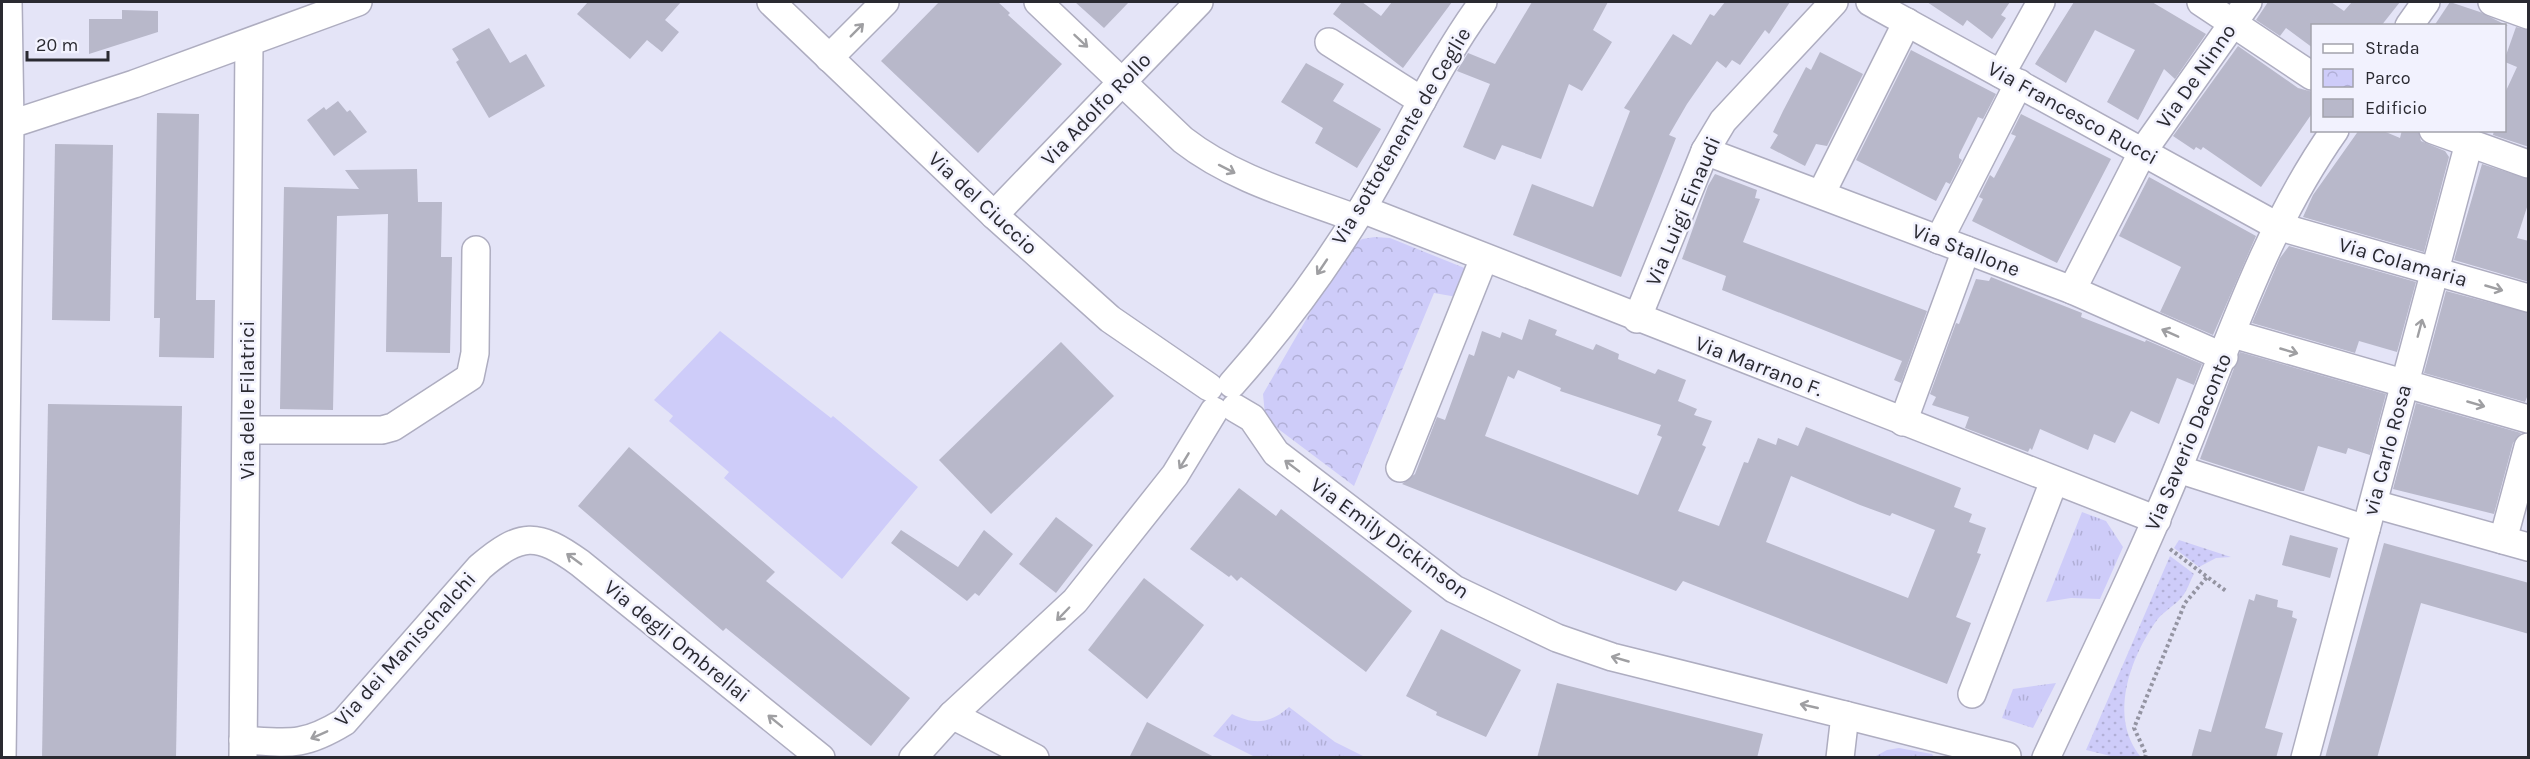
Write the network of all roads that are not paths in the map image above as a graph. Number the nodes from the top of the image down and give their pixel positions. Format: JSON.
{"nodes":[{"id":1,"x":8,"y":2,"type":"edge"},
{"id":2,"x":358,"y":2,"type":"edge"},
{"id":3,"x":771,"y":2,"type":"edge"},
{"id":4,"x":885,"y":2,"type":"edge"},
{"id":5,"x":1038,"y":2,"type":"edge"},
{"id":6,"x":1199,"y":2,"type":"edge"},
{"id":7,"x":1482,"y":2,"type":"edge"},
{"id":8,"x":1834,"y":2,"type":"edge"},
{"id":9,"x":1870,"y":2,"type":"edge"},
{"id":10,"x":2041,"y":2,"type":"edge"},
{"id":11,"x":2201,"y":2,"type":"edge"},
{"id":12,"x":2426,"y":2,"type":"edge"},
{"id":13,"x":2492,"y":2,"type":"edge"},
{"id":14,"x":2240,"y":12,"type":"edge"},
{"id":15,"x":2529,"y":15,"type":"edge"},
{"id":16,"x":1906,"y":22,"type":"junction"},
{"id":17,"x":2410,"y":24,"type":"edge"},
{"id":18,"x":1329,"y":42,"type":"dead end"},
{"id":19,"x":249,"y":43,"type":"junction"},
{"id":20,"x":830,"y":58,"type":"junction"},
{"id":21,"x":2311,"y":74,"type":"edge"},
{"id":22,"x":2010,"y":79,"type":"junction"},
{"id":23,"x":1121,"y":83,"type":"junction"},
{"id":24,"x":1422,"y":101,"type":"junction"},
{"id":25,"x":6,"y":125,"type":"edge"},
{"id":26,"x":2334,"y":132,"type":"edge"},
{"id":27,"x":2439,"y":132,"type":"edge"},
{"id":28,"x":2469,"y":143,"type":"junction"},
{"id":29,"x":1705,"y":151,"type":"junction"},
{"id":30,"x":2143,"y":151,"type":"junction"},
{"id":31,"x":2529,"y":164,"type":"edge"},
{"id":32,"x":1821,"y":194,"type":"junction"},
{"id":33,"x":1359,"y":214,"type":"junction"},
{"id":34,"x":994,"y":215,"type":"junction"},
{"id":35,"x":2277,"y":225,"type":"junction"},
{"id":36,"x":1939,"y":240,"type":"junction"},
{"id":37,"x":476,"y":250,"type":"dead end"},
{"id":38,"x":1966,"y":250,"type":"junction"},
{"id":39,"x":1484,"y":258,"type":"junction"},
{"id":40,"x":2435,"y":271,"type":"junction"},
{"id":41,"x":2072,"y":290,"type":"junction"},
{"id":42,"x":2529,"y":298,"type":"edge"},
{"id":43,"x":1637,"y":319,"type":"junction"},
{"id":44,"x":2228,"y":346,"type":"junction"},
{"id":45,"x":2406,"y":384,"type":"junction"},
{"id":46,"x":1223,"y":398,"type":"junction"},
{"id":47,"x":2529,"y":419,"type":"edge"},
{"id":48,"x":1904,"y":422,"type":"junction"},
{"id":49,"x":247,"y":430,"type":"junction"},
{"id":50,"x":2529,"y":447,"type":"edge"},
{"id":51,"x":1400,"y":468,"type":"dead end"},
{"id":52,"x":2178,"y":469,"type":"junction"},
{"id":53,"x":2054,"y":481,"type":"junction"},
{"id":54,"x":2370,"y":516,"type":"junction"},
{"id":55,"x":2152,"y":529,"type":"junction"},
{"id":56,"x":526,"y":538,"type":"joint"},
{"id":57,"x":2503,"y":540,"type":"junction"},
{"id":58,"x":2529,"y":547,"type":"edge"},
{"id":59,"x":1972,"y":694,"type":"dead end"},
{"id":60,"x":952,"y":714,"type":"junction"},
{"id":61,"x":1845,"y":715,"type":"junction"},
{"id":62,"x":243,"y":749,"type":"edge"},
{"id":63,"x":2007,"y":756,"type":"dead end"},
{"id":64,"x":2,"y":758,"type":"edge"},
{"id":65,"x":820,"y":758,"type":"edge"},
{"id":66,"x":913,"y":758,"type":"edge"},
{"id":67,"x":1035,"y":758,"type":"edge"},
{"id":68,"x":1840,"y":758,"type":"edge"},
{"id":69,"x":2046,"y":758,"type":"edge"},
{"id":70,"x":2305,"y":758,"type":"edge"}],
"edges":[{"from":1,"to":25,"type":"street"},
{"from":2,"to":19,"type":"street"},
{"from":3,"to":20,"type":"street","name":"Via del Ciuccio"},
{"from":20,"to":4,"type":"street","one_way":true},
{"from":5,"to":23,"type":"street","name":"Via Marrano F.","one_way":true},
{"from":6,"to":23,"type":"street","name":"Via Adolfo Rollo"},
{"from":7,"to":24,"type":"street","name":"Via sottotenente de Ceglie"},
{"from":8,"to":29,"type":"street","name":"Via Luigi Einaudi"},
{"from":9,"to":16,"type":"street","name":"Via Francesco Rucci"},
{"from":10,"to":22,"type":"street"},
{"from":11,"to":14,"type":"street"},
{"from":12,"to":17,"type":"street"},
{"from":13,"to":15,"type":"street"},
{"from":14,"to":21,"type":"street"},
{"from":14,"to":30,"type":"street","name":"Via De Ninno"},
{"from":16,"to":22,"type":"street","name":"Via Francesco Rucci"},
{"from":16,"to":32,"type":"street"},
{"from":18,"to":24,"type":"street"},
{"from":19,"to":25,"type":"street"},
{"from":19,"to":49,"type":"street","name":"Via delle Filatrici"},
{"from":20,"to":34,"type":"street","name":"Via del Ciuccio"},
{"from":22,"to":30,"type":"street","name":"Via Francesco Rucci"},
{"from":22,"to":36,"type":"street"},
{"from":23,"to":33,"type":"street","name":"Via Marrano F.","one_way":true},
{"from":23,"to":34,"type":"street","name":"Via Adolfo Rollo"},
{"from":24,"to":33,"type":"street","name":"Via sottotenente de Ceglie"},
{"from":25,"to":64,"type":"street"},
{"from":26,"to":35,"type":"street","name":"Via Saverio Daconto"},
{"from":27,"to":28,"type":"street"},
{"from":28,"to":31,"type":"street"},
{"from":28,"to":40,"type":"street","name":"via Carlo Rosa"},
{"from":29,"to":32,"type":"street","name":"Via Stallone"},
{"from":29,"to":43,"type":"street","name":"Via Luigi Einaudi"},
{"from":30,"to":35,"type":"street","name":"Via Francesco Rucci"},
{"from":30,"to":41,"type":"street","name":"Via De Ninno"},
{"from":32,"to":36,"type":"street","name":"Via Stallone"},
{"from":33,"to":39,"type":"street","name":"Via Marrano F."},
{"from":33,"to":46,"type":"street","name":"Via sottotenente de Ceglie","one_way":true},
{"from":34,"to":46,"type":"street","name":"Via del Ciuccio"},
{"from":35,"to":40,"type":"street","name":"Via Colamaria"},
{"from":35,"to":44,"type":"street","name":"Via Saverio Daconto"},
{"from":36,"to":38,"type":"street","name":"Via Stallone"},
{"from":37,"to":49,"type":"street"},
{"from":38,"to":41,"type":"street","name":"Via Stallone"},
{"from":38,"to":48,"type":"street"},
{"from":39,"to":43,"type":"street","name":"Via Marrano F."},
{"from":39,"to":51,"type":"street"},
{"from":40,"to":42,"type":"street","name":"Via Colamaria","one_way":true},
{"from":45,"to":40,"type":"street","name":"via Carlo Rosa","one_way":true},
{"from":44,"to":41,"type":"street","name":"Via Stallone","one_way":true},
{"from":43,"to":48,"type":"street","name":"Via Marrano F."},
{"from":44,"to":45,"type":"street","name":"Via Stallone","one_way":true},
{"from":44,"to":52,"type":"street","name":"Via Saverio Daconto"},
{"from":45,"to":47,"type":"street","name":"Via Stallone","one_way":true},
{"from":45,"to":54,"type":"street","name":"via Carlo Rosa"},
{"from":46,"to":60,"type":"street","one_way":true},
{"from":61,"to":46,"type":"street","name":"Via Emily Dickinson","one_way":true},
{"from":48,"to":53,"type":"street","name":"Via Marrano F."},
{"from":49,"to":62,"type":"street","name":"Via delle Filatrici"},
{"from":50,"to":57,"type":"street"},
{"from":52,"to":54,"type":"street"},
{"from":52,"to":55,"type":"street","name":"Via Saverio Daconto"},
{"from":53,"to":55,"type":"street","name":"Via Marrano F."},
{"from":53,"to":59,"type":"street"},
{"from":54,"to":57,"type":"street"},
{"from":54,"to":70,"type":"street","name":"via Carlo Rosa"},
{"from":55,"to":69,"type":"street","name":"Via Saverio Daconto"},
{"from":56,"to":62,"type":"street","name":"Via dei Manischalchi","one_way":true},
{"from":65,"to":56,"type":"street","name":"Via degli Ombrellai","one_way":true},
{"from":57,"to":58,"type":"street"},
{"from":60,"to":66,"type":"street"},
{"from":60,"to":67,"type":"street"},
{"from":61,"to":63,"type":"street","name":"Via Emily Dickinson"},
{"from":61,"to":68,"type":"street"}]}
